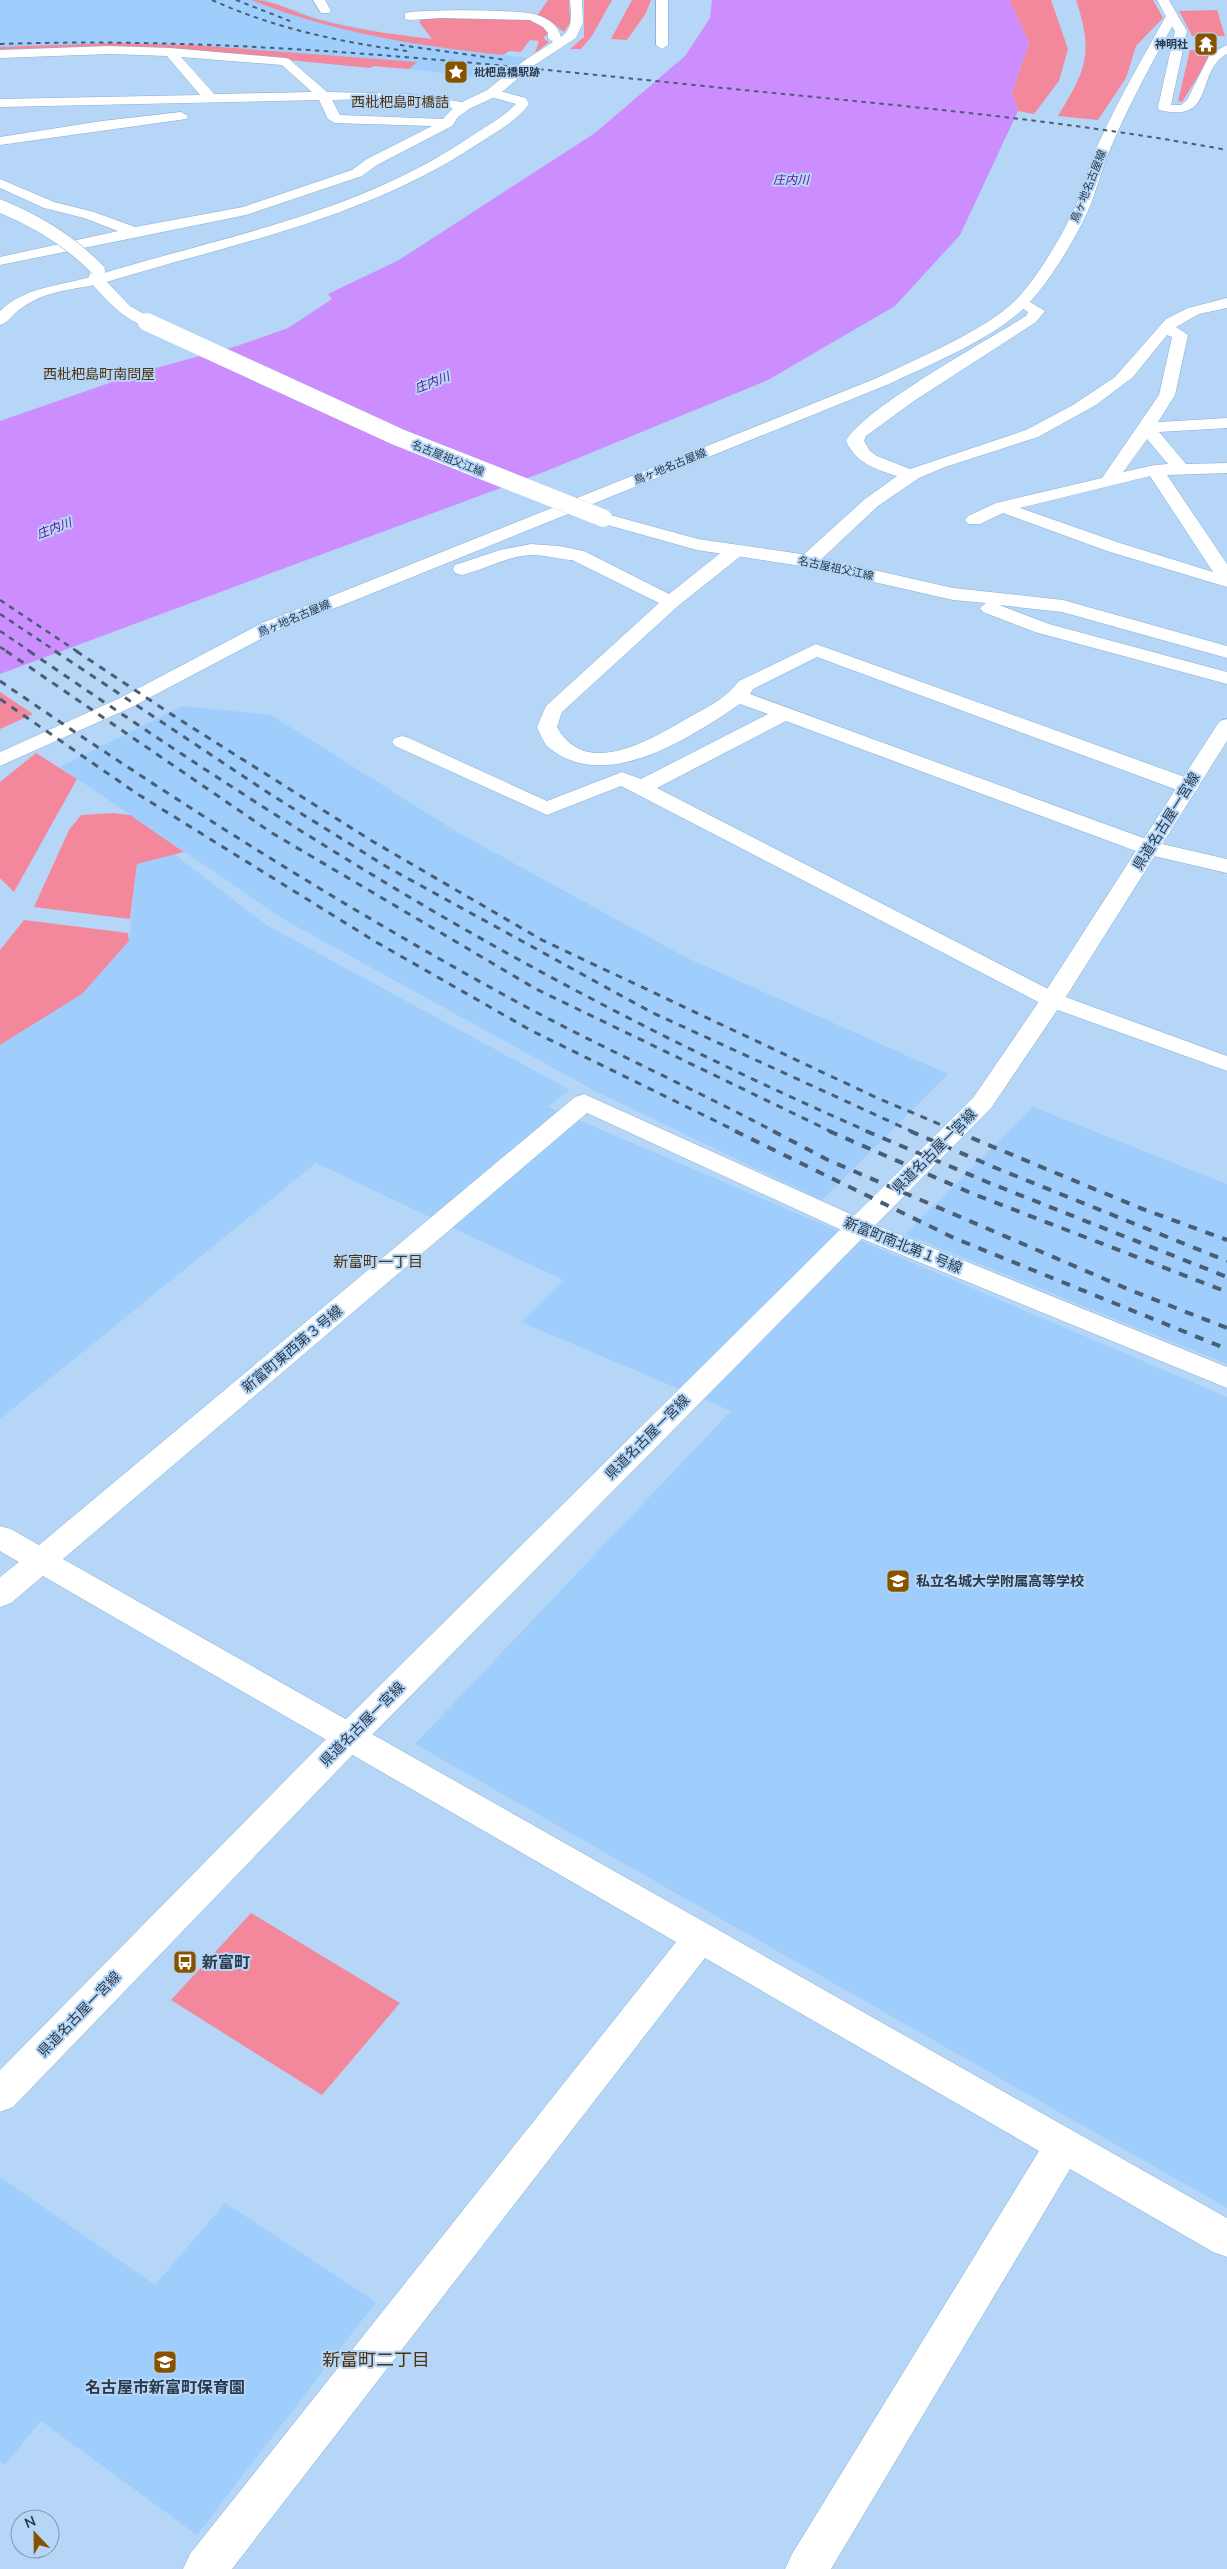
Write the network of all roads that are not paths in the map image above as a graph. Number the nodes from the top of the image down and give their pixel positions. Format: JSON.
{"nodes":[{"id":1,"x":319,"y":0,"type":"edge"},
{"id":2,"x":576,"y":0,"type":"edge"},
{"id":3,"x":662,"y":0,"type":"edge"},
{"id":4,"x":1163,"y":0,"type":"edge"},
{"id":5,"x":326,"y":11,"type":"dead end"},
{"id":6,"x":409,"y":16,"type":"dead end"},
{"id":7,"x":1172,"y":16,"type":"junction"},
{"id":8,"x":562,"y":42,"type":"junction"},
{"id":9,"x":662,"y":45,"type":"dead end"},
{"id":10,"x":1227,"y":48,"type":"edge"},
{"id":11,"x":170,"y":52,"type":"junction"},
{"id":12,"x":0,"y":54,"type":"edge"},
{"id":13,"x":492,"y":93,"type":"junction"},
{"id":14,"x":324,"y":96,"type":"junction"},
{"id":15,"x":211,"y":100,"type":"junction"},
{"id":16,"x":0,"y":104,"type":"edge"},
{"id":17,"x":464,"y":106,"type":"junction"},
{"id":18,"x":181,"y":116,"type":"dead end"},
{"id":19,"x":447,"y":123,"type":"junction"},
{"id":20,"x":0,"y":141,"type":"edge"},
{"id":21,"x":0,"y":183,"type":"edge"},
{"id":22,"x":0,"y":206,"type":"edge"},
{"id":23,"x":0,"y":212,"type":"edge"},
{"id":24,"x":134,"y":232,"type":"junction"},
{"id":25,"x":0,"y":261,"type":"edge"},
{"id":26,"x":97,"y":275,"type":"junction"},
{"id":27,"x":1022,"y":302,"type":"junction"},
{"id":28,"x":1227,"y":302,"type":"edge"},
{"id":29,"x":0,"y":320,"type":"edge"},
{"id":30,"x":1165,"y":328,"type":"junction"},
{"id":31,"x":1227,"y":423,"type":"edge"},
{"id":32,"x":1146,"y":428,"type":"junction"},
{"id":33,"x":1180,"y":468,"type":"junction"},
{"id":34,"x":1227,"y":468,"type":"edge"},
{"id":35,"x":1155,"y":470,"type":"junction"},
{"id":36,"x":912,"y":475,"type":"junction"},
{"id":37,"x":1109,"y":480,"type":"junction"},
{"id":38,"x":1002,"y":507,"type":"junction"},
{"id":39,"x":974,"y":520,"type":"dead end"},
{"id":40,"x":735,"y":551,"type":"junction"},
{"id":41,"x":808,"y":561,"type":"junction"},
{"id":42,"x":1227,"y":579,"type":"edge"},
{"id":43,"x":953,"y":594,"type":"junction"},
{"id":44,"x":351,"y":595,"type":"junction"},
{"id":45,"x":671,"y":602,"type":"junction"},
{"id":46,"x":1227,"y":652,"type":"edge"},
{"id":47,"x":1227,"y":678,"type":"edge"},
{"id":48,"x":738,"y":696,"type":"junction"},
{"id":49,"x":785,"y":713,"type":"junction"},
{"id":50,"x":1227,"y":725,"type":"edge"},
{"id":51,"x":402,"y":742,"type":"dead end"},
{"id":52,"x":0,"y":760,"type":"edge"},
{"id":53,"x":1188,"y":786,"type":"junction"},
{"id":54,"x":640,"y":788,"type":"junction"},
{"id":55,"x":1149,"y":848,"type":"junction"},
{"id":56,"x":1227,"y":866,"type":"edge"},
{"id":57,"x":1052,"y":1000,"type":"junction"},
{"id":58,"x":1227,"y":1064,"type":"edge"},
{"id":59,"x":584,"y":1102,"type":"joint"},
{"id":60,"x":857,"y":1227,"type":"junction"},
{"id":61,"x":1227,"y":1378,"type":"edge"},
{"id":62,"x":0,"y":1536,"type":"edge"},
{"id":63,"x":41,"y":1560,"type":"junction"},
{"id":64,"x":0,"y":1595,"type":"edge"},
{"id":65,"x":349,"y":1737,"type":"junction"},
{"id":66,"x":700,"y":1938,"type":"junction"},
{"id":67,"x":0,"y":2095,"type":"edge"},
{"id":68,"x":1063,"y":2146,"type":"junction"},
{"id":69,"x":1227,"y":2239,"type":"edge"},
{"id":70,"x":205,"y":2569,"type":"edge"},
{"id":71,"x":807,"y":2569,"type":"edge"}],
"edges":[{"from":1,"to":5,"type":"street"},
{"from":2,"to":8,"type":"street"},
{"from":3,"to":9,"type":"street"},
{"from":4,"to":7,"type":"street"},
{"from":6,"to":8,"type":"street"},
{"from":7,"to":10,"type":"street"},
{"from":7,"to":27,"type":"street","name":"鳥ヶ地名古屋線"},
{"from":8,"to":13,"type":"street"},
{"from":11,"to":12,"type":"street"},
{"from":11,"to":14,"type":"street"},
{"from":11,"to":15,"type":"street"},
{"from":13,"to":17,"type":"street"},
{"from":13,"to":26,"type":"street"},
{"from":14,"to":15,"type":"street"},
{"from":14,"to":17,"type":"street"},
{"from":14,"to":19,"type":"street"},
{"from":15,"to":16,"type":"street"},
{"from":17,"to":19,"type":"street"},
{"from":18,"to":20,"type":"street"},
{"from":19,"to":24,"type":"street"},
{"from":21,"to":24,"type":"street"},
{"from":22,"to":26,"type":"street","name":"名古屋祖父江線","bridge":true},
{"from":23,"to":24,"type":"street"},
{"from":24,"to":25,"type":"street"},
{"from":26,"to":29,"type":"street"},
{"from":26,"to":40,"type":"street","name":"名古屋祖父江線","bridge":true},
{"from":27,"to":36,"type":"street"},
{"from":27,"to":44,"type":"street","name":"鳥ヶ地名古屋線"},
{"from":28,"to":30,"type":"street"},
{"from":30,"to":32,"type":"street"},
{"from":30,"to":36,"type":"street"},
{"from":31,"to":32,"type":"street"},
{"from":32,"to":33,"type":"street"},
{"from":32,"to":37,"type":"street"},
{"from":33,"to":34,"type":"street"},
{"from":33,"to":35,"type":"street"},
{"from":35,"to":37,"type":"street"},
{"from":35,"to":42,"type":"street"},
{"from":36,"to":41,"type":"street"},
{"from":37,"to":38,"type":"street"},
{"from":38,"to":39,"type":"street"},
{"from":38,"to":42,"type":"street"},
{"from":40,"to":41,"type":"street","name":"名古屋祖父江線"},
{"from":40,"to":45,"type":"street"},
{"from":41,"to":43,"type":"street","name":"名古屋祖父江線"},
{"from":43,"to":46,"type":"street","name":"名古屋祖父江線"},
{"from":43,"to":47,"type":"street","name":"名古屋祖父江線"},
{"from":44,"to":45,"type":"street"},
{"from":44,"to":52,"type":"street","name":"鳥ヶ地名古屋線"},
{"from":45,"to":48,"type":"street"},
{"from":48,"to":49,"type":"street"},
{"from":48,"to":53,"type":"street"},
{"from":49,"to":54,"type":"street"},
{"from":49,"to":55,"type":"street"},
{"from":50,"to":53,"type":"street","name":"県道名古屋一宮線"},
{"from":51,"to":54,"type":"street"},
{"from":53,"to":55,"type":"street","name":"県道名古屋一宮線"},
{"from":54,"to":57,"type":"street"},
{"from":55,"to":56,"type":"street"},
{"from":55,"to":57,"type":"street","name":"県道名古屋一宮線"},
{"from":57,"to":58,"type":"street"},
{"from":57,"to":60,"type":"street","name":"県道名古屋一宮線"},
{"from":59,"to":60,"type":"street","name":"新富町南北第１号線"},
{"from":59,"to":63,"type":"street","name":"新富町東西第３号線"},
{"from":60,"to":61,"type":"street","name":"新富町南北第１号線"},
{"from":60,"to":65,"type":"street","name":"県道名古屋一宮線"},
{"from":62,"to":63,"type":"street"},
{"from":63,"to":64,"type":"street","name":"新富町東西第３号線"},
{"from":63,"to":65,"type":"street"},
{"from":65,"to":66,"type":"street"},
{"from":65,"to":67,"type":"street","name":"県道名古屋一宮線"},
{"from":66,"to":68,"type":"street"},
{"from":66,"to":70,"type":"street"},
{"from":68,"to":69,"type":"street"},
{"from":68,"to":71,"type":"street"}]}
